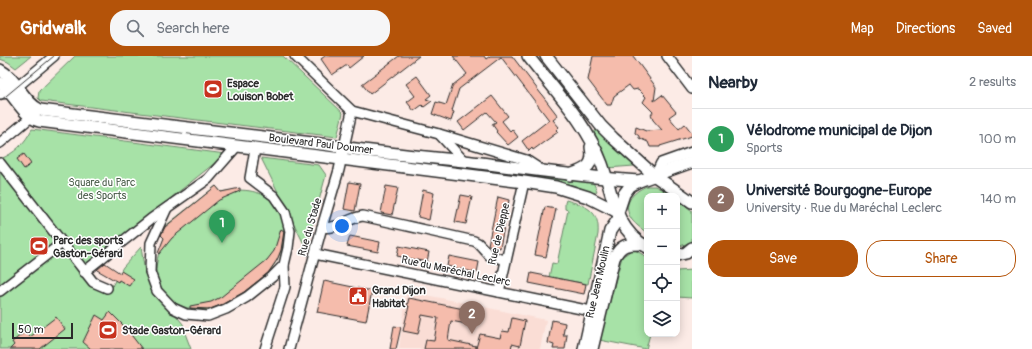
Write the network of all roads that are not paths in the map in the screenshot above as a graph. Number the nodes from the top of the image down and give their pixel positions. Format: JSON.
{"nodes":[{"id":1,"x":49,"y":56,"type":"edge"},
{"id":2,"x":54,"y":56,"type":"edge"},
{"id":3,"x":310,"y":56,"type":"edge"},
{"id":4,"x":528,"y":56,"type":"edge"},
{"id":5,"x":546,"y":56,"type":"edge"},
{"id":6,"x":667,"y":56,"type":"edge"},
{"id":7,"x":299,"y":59,"type":"edge"},
{"id":8,"x":0,"y":70,"type":"edge"},
{"id":9,"x":0,"y":83,"type":"edge"},
{"id":10,"x":11,"y":89,"type":"edge"},
{"id":11,"x":692,"y":89,"type":"edge"},
{"id":12,"x":40,"y":110,"type":"junction"},
{"id":13,"x":352,"y":111,"type":"junction"},
{"id":14,"x":31,"y":118,"type":"junction"},
{"id":15,"x":439,"y":134,"type":"junction"},
{"id":16,"x":588,"y":135,"type":"junction"},
{"id":17,"x":0,"y":143,"type":"edge"},
{"id":18,"x":237,"y":146,"type":"junction"},
{"id":19,"x":343,"y":148,"type":"junction"},
{"id":20,"x":255,"y":149,"type":"junction"},
{"id":21,"x":692,"y":152,"type":"edge"},
{"id":22,"x":342,"y":159,"type":"junction"},
{"id":23,"x":464,"y":161,"type":"junction"},
{"id":24,"x":692,"y":162,"type":"edge"},
{"id":25,"x":0,"y":163,"type":"edge"},
{"id":26,"x":546,"y":172,"type":"junction"},
{"id":27,"x":570,"y":175,"type":"junction"},
{"id":28,"x":655,"y":176,"type":"junction"},
{"id":29,"x":606,"y":179,"type":"junction"},
{"id":30,"x":639,"y":181,"type":"junction"},
{"id":31,"x":524,"y":182,"type":"junction"},
{"id":32,"x":692,"y":202,"type":"edge"},
{"id":33,"x":167,"y":208,"type":"junction"},
{"id":34,"x":618,"y":215,"type":"junction"},
{"id":35,"x":322,"y":227,"type":"junction"},
{"id":36,"x":62,"y":243,"type":"junction"},
{"id":37,"x":644,"y":245,"type":"edge"},
{"id":38,"x":644,"y":246,"type":"edge"},
{"id":39,"x":692,"y":248,"type":"edge"},
{"id":40,"x":315,"y":254,"type":"junction"},
{"id":41,"x":680,"y":255,"type":"edge"},
{"id":42,"x":680,"y":256,"type":"edge"},
{"id":43,"x":692,"y":257,"type":"edge"},
{"id":44,"x":506,"y":260,"type":"junction"},
{"id":45,"x":284,"y":265,"type":"junction"},
{"id":46,"x":84,"y":272,"type":"junction"},
{"id":47,"x":107,"y":288,"type":"dead end"},
{"id":48,"x":0,"y":291,"type":"edge"},
{"id":49,"x":499,"y":292,"type":"junction"},
{"id":50,"x":592,"y":311,"type":"junction"},
{"id":51,"x":265,"y":349,"type":"edge"},
{"id":52,"x":289,"y":349,"type":"edge"},
{"id":53,"x":584,"y":349,"type":"edge"},
{"id":54,"x":592,"y":349,"type":"edge"}],
"edges":[{"from":1,"to":10,"type":"street"},
{"from":2,"to":10,"type":"street"},
{"from":3,"to":7,"type":"street"},
{"from":4,"to":16,"type":"main road"},
{"from":5,"to":28,"type":"main road"},
{"from":6,"to":11,"type":"street"},
{"from":7,"to":13,"type":"street"},
{"from":8,"to":10,"type":"main road"},
{"from":9,"to":10,"type":"main road"},
{"from":10,"to":12,"type":"main road"},
{"from":10,"to":14,"type":"main road"},
{"from":12,"to":14,"type":"street"},
{"from":12,"to":19,"type":"main road","name":"Boulevard Paul Doumer"},
{"from":13,"to":15,"type":"street"},
{"from":13,"to":19,"type":"street","name":"Rue du Stade"},
{"from":14,"to":17,"type":"street"},
{"from":14,"to":18,"type":"main road","name":"Boulevard Paul Doumer"},
{"from":15,"to":23,"type":"street"},
{"from":15,"to":26,"type":"street"},
{"from":16,"to":27,"type":"main road"},
{"from":16,"to":29,"type":"main road"},
{"from":18,"to":20,"type":"main road","name":"Boulevard Paul Doumer"},
{"from":18,"to":33,"type":"street"},
{"from":19,"to":22,"type":"street","name":"Rue du Stade"},
{"from":19,"to":23,"type":"main road","name":"Boulevard Paul Doumer"},
{"from":20,"to":22,"type":"main road","name":"Boulevard Paul Doumer"},
{"from":20,"to":45,"type":"street"},
{"from":21,"to":28,"type":"street"},
{"from":22,"to":31,"type":"main road","name":"Boulevard Paul Doumer"},
{"from":22,"to":35,"type":"street","name":"Rue du Stade"},
{"from":23,"to":26,"type":"main road","name":"Boulevard Paul Doumer"},
{"from":24,"to":28,"type":"main road"},
{"from":25,"to":36,"type":"street"},
{"from":26,"to":27,"type":"main road","name":"Boulevard Paul Doumer"},
{"from":27,"to":29,"type":"main road","name":"Boulevard Paul Doumer"},
{"from":28,"to":30,"type":"main road"},
{"from":28,"to":32,"type":"main road"},
{"from":29,"to":30,"type":"main road","name":"Boulevard Paul Doumer"},
{"from":29,"to":34,"type":"main road"},
{"from":30,"to":34,"type":"main road","name":"Rue Jean Moulin"},
{"from":31,"to":34,"type":"main road","name":"Boulevard Paul Doumer"},
{"from":31,"to":44,"type":"street","name":"Rue de Dieppe"},
{"from":33,"to":45,"type":"street"},
{"from":33,"to":46,"type":"street"},
{"from":34,"to":37,"type":"main road"},
{"from":34,"to":50,"type":"main road","name":"Rue Jean Moulin"},
{"from":35,"to":40,"type":"street","name":"Rue du Stade"},
{"from":35,"to":44,"type":"street"},
{"from":36,"to":46,"type":"street"},
{"from":36,"to":48,"type":"street"},
{"from":38,"to":54,"type":"main road","name":"Rue Jean Moulin"},
{"from":39,"to":41,"type":"main road"},
{"from":40,"to":49,"type":"street","name":"Rue du Maréchal Leclerc"},
{"from":40,"to":52,"type":"street","name":"Rue du Stade"},
{"from":42,"to":43,"type":"main road"},
{"from":44,"to":49,"type":"street","name":"Rue de Dieppe"},
{"from":45,"to":51,"type":"street"},
{"from":46,"to":47,"type":"street"},
{"from":49,"to":50,"type":"street","name":"Rue du Maréchal Leclerc"},
{"from":50,"to":53,"type":"main road","name":"Rue Jean Moulin"}]}
